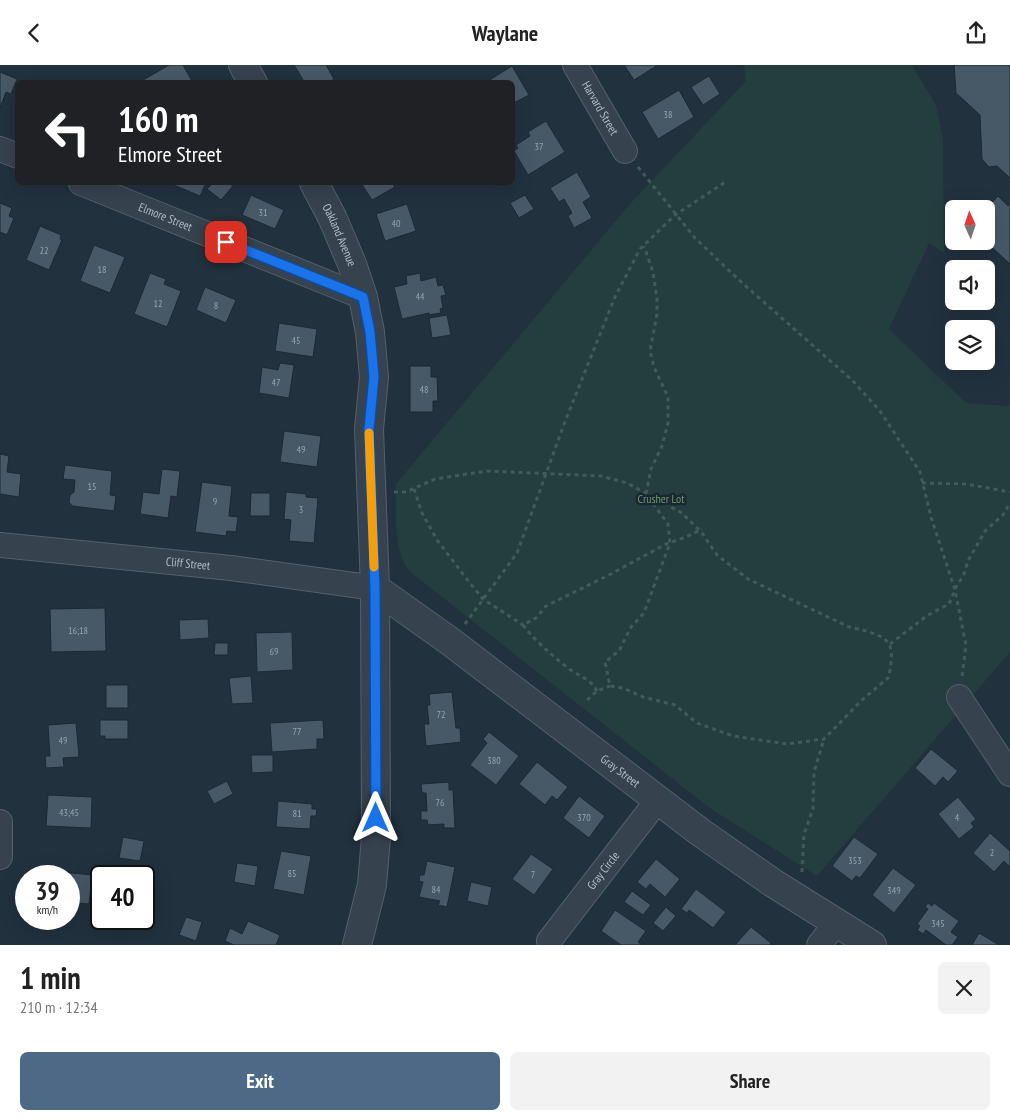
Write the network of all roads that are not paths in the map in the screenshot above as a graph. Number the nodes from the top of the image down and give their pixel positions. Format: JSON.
{"nodes":[{"id":1,"x":243,"y":65,"type":"edge"},
{"id":2,"x":575,"y":65,"type":"edge"},
{"id":3,"x":251,"y":80,"type":"edge"},
{"id":4,"x":0,"y":149,"type":"edge"},
{"id":5,"x":625,"y":151,"type":"road end"},
{"id":6,"x":15,"y":155,"type":"edge"},
{"id":7,"x":86,"y":185,"type":"edge"},
{"id":8,"x":315,"y":185,"type":"edge"},
{"id":9,"x":363,"y":297,"type":"junction"},
{"id":10,"x":0,"y":545,"type":"edge"},
{"id":11,"x":375,"y":588,"type":"junction"},
{"id":12,"x":959,"y":697,"type":"road end"},
{"id":13,"x":1010,"y":774,"type":"edge"},
{"id":14,"x":657,"y":801,"type":"junction"},
{"id":15,"x":0,"y":822,"type":"edge"},
{"id":16,"x":0,"y":855,"type":"edge"},
{"id":17,"x":836,"y":923,"type":"junction"},
{"id":18,"x":549,"y":941,"type":"dead end"},
{"id":19,"x":357,"y":945,"type":"edge"},
{"id":20,"x":819,"y":945,"type":"edge"},
{"id":21,"x":872,"y":945,"type":"edge"}],
"edges":[{"from":1,"to":3,"type":"street"},
{"from":2,"to":5,"type":"street","name":"Harvard Street"},
{"from":4,"to":6,"type":"street"},
{"from":7,"to":9,"type":"street","name":"Elmore Street"},
{"from":8,"to":9,"type":"street","name":"Oakland Avenue"},
{"from":9,"to":11,"type":"street","name":"Oakland Avenue"},
{"from":10,"to":11,"type":"street","name":"Cliff Street"},
{"from":11,"to":14,"type":"street","name":"Gray Street"},
{"from":11,"to":19,"type":"street","name":"Oakland Avenue"},
{"from":12,"to":13,"type":"street"},
{"from":14,"to":17,"type":"street","name":"Gray Street"},
{"from":14,"to":18,"type":"street","name":"Gray Circle"},
{"from":15,"to":16,"type":"street"},
{"from":17,"to":20,"type":"street"},
{"from":17,"to":21,"type":"street","name":"Gray Street"}]}
